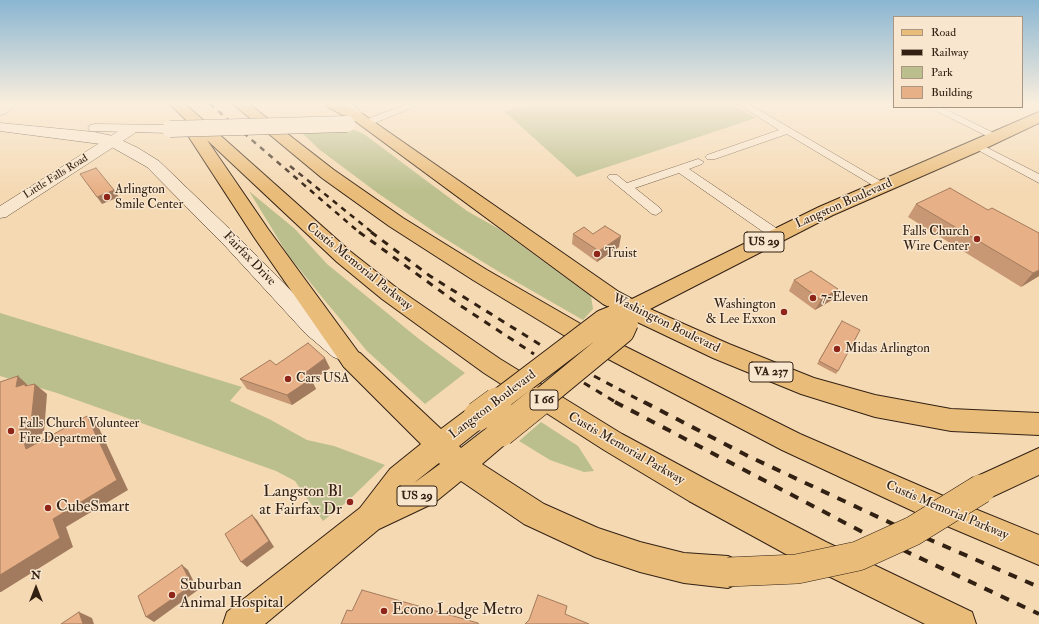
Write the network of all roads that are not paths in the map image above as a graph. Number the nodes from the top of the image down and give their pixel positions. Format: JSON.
{"nodes":[{"id":1,"x":63,"y":133,"type":"edge"},
{"id":2,"x":125,"y":133,"type":"edge"},
{"id":3,"x":156,"y":133,"type":"edge"},
{"id":4,"x":195,"y":133,"type":"edge"},
{"id":5,"x":208,"y":133,"type":"edge"},
{"id":6,"x":277,"y":133,"type":"edge"},
{"id":7,"x":374,"y":133,"type":"edge"},
{"id":8,"x":779,"y":133,"type":"edge"},
{"id":9,"x":793,"y":133,"type":"edge"},
{"id":10,"x":989,"y":133,"type":"edge"},
{"id":11,"x":1005,"y":133,"type":"edge"},
{"id":12,"x":997,"y":137,"type":"junction"},
{"id":13,"x":113,"y":141,"type":"junction"},
{"id":14,"x":978,"y":146,"type":"junction"},
{"id":15,"x":711,"y":157,"type":"dead end"},
{"id":16,"x":698,"y":162,"type":"dead end"},
{"id":17,"x":153,"y":164,"type":"junction"},
{"id":18,"x":680,"y":168,"type":"junction"},
{"id":19,"x":613,"y":177,"type":"dead end"},
{"id":20,"x":1039,"y":178,"type":"edge"},
{"id":21,"x":884,"y":186,"type":"junction"},
{"id":22,"x":626,"y":187,"type":"junction"},
{"id":23,"x":656,"y":211,"type":"dead end"},
{"id":24,"x":0,"y":213,"type":"edge"},
{"id":25,"x":777,"y":235,"type":"junction"},
{"id":26,"x":624,"y":317,"type":"junction"},
{"id":27,"x":352,"y":360,"type":"junction"},
{"id":28,"x":1039,"y":424,"type":"edge"},
{"id":29,"x":438,"y":446,"type":"junction"},
{"id":30,"x":1039,"y":461,"type":"edge"},
{"id":31,"x":460,"y":465,"type":"junction"},
{"id":32,"x":369,"y":519,"type":"junction"},
{"id":33,"x":1039,"y":550,"type":"edge"},
{"id":34,"x":239,"y":624,"type":"edge"},
{"id":35,"x":960,"y":624,"type":"edge"}],
"edges":[{"from":1,"to":13,"type":"main road","name":"Fairfax Drive"},
{"from":2,"to":13,"type":"street","name":"Little Falls Road"},
{"from":3,"to":17,"type":"main road"},
{"from":4,"to":27,"type":"main road"},
{"from":5,"to":35,"type":"main road","name":"Custis Memorial Parkway","number":"I 66"},
{"from":6,"to":33,"type":"main road","name":"Custis Memorial Parkway"},
{"from":7,"to":26,"type":"main road","name":"Washington Boulevard"},
{"from":8,"to":15,"type":"street"},
{"from":9,"to":21,"type":"street"},
{"from":10,"to":12,"type":"street"},
{"from":11,"to":12,"type":"main road","name":"Langston Boulevard","number":"US 29"},
{"from":12,"to":14,"type":"main road","name":"Langston Boulevard","number":"US 29"},
{"from":13,"to":17,"type":"main road","name":"Fairfax Drive"},
{"from":13,"to":24,"type":"street","name":"Little Falls Road"},
{"from":14,"to":20,"type":"street"},
{"from":14,"to":21,"type":"main road","name":"Langston Boulevard","number":"US 29"},
{"from":16,"to":18,"type":"street"},
{"from":17,"to":27,"type":"main road","name":"Fairfax Drive"},
{"from":18,"to":22,"type":"street"},
{"from":18,"to":25,"type":"street"},
{"from":19,"to":22,"type":"street"},
{"from":21,"to":25,"type":"main road","name":"Langston Boulevard","number":"US 29"},
{"from":22,"to":23,"type":"street"},
{"from":25,"to":26,"type":"main road","name":"Langston Boulevard","number":"US 29"},
{"from":26,"to":28,"type":"main road","name":"Washington Boulevard","number":"VA 237"},
{"from":26,"to":29,"type":"main road","name":"Langston Boulevard","number":"US 29","bridge":true},
{"from":26,"to":31,"type":"main road","name":"Langston Boulevard","number":"US 29","bridge":true},
{"from":27,"to":29,"type":"main road","name":"Fairfax Drive"},
{"from":29,"to":31,"type":"main road","name":"Fairfax Drive"},
{"from":29,"to":32,"type":"main road","name":"Langston Boulevard","number":"US 29"},
{"from":30,"to":31,"type":"main road","bridge":true},
{"from":31,"to":32,"type":"main road","name":"Langston Boulevard","number":"US 29"},
{"from":32,"to":34,"type":"main road","name":"Langston Boulevard","number":"US 29"}]}
